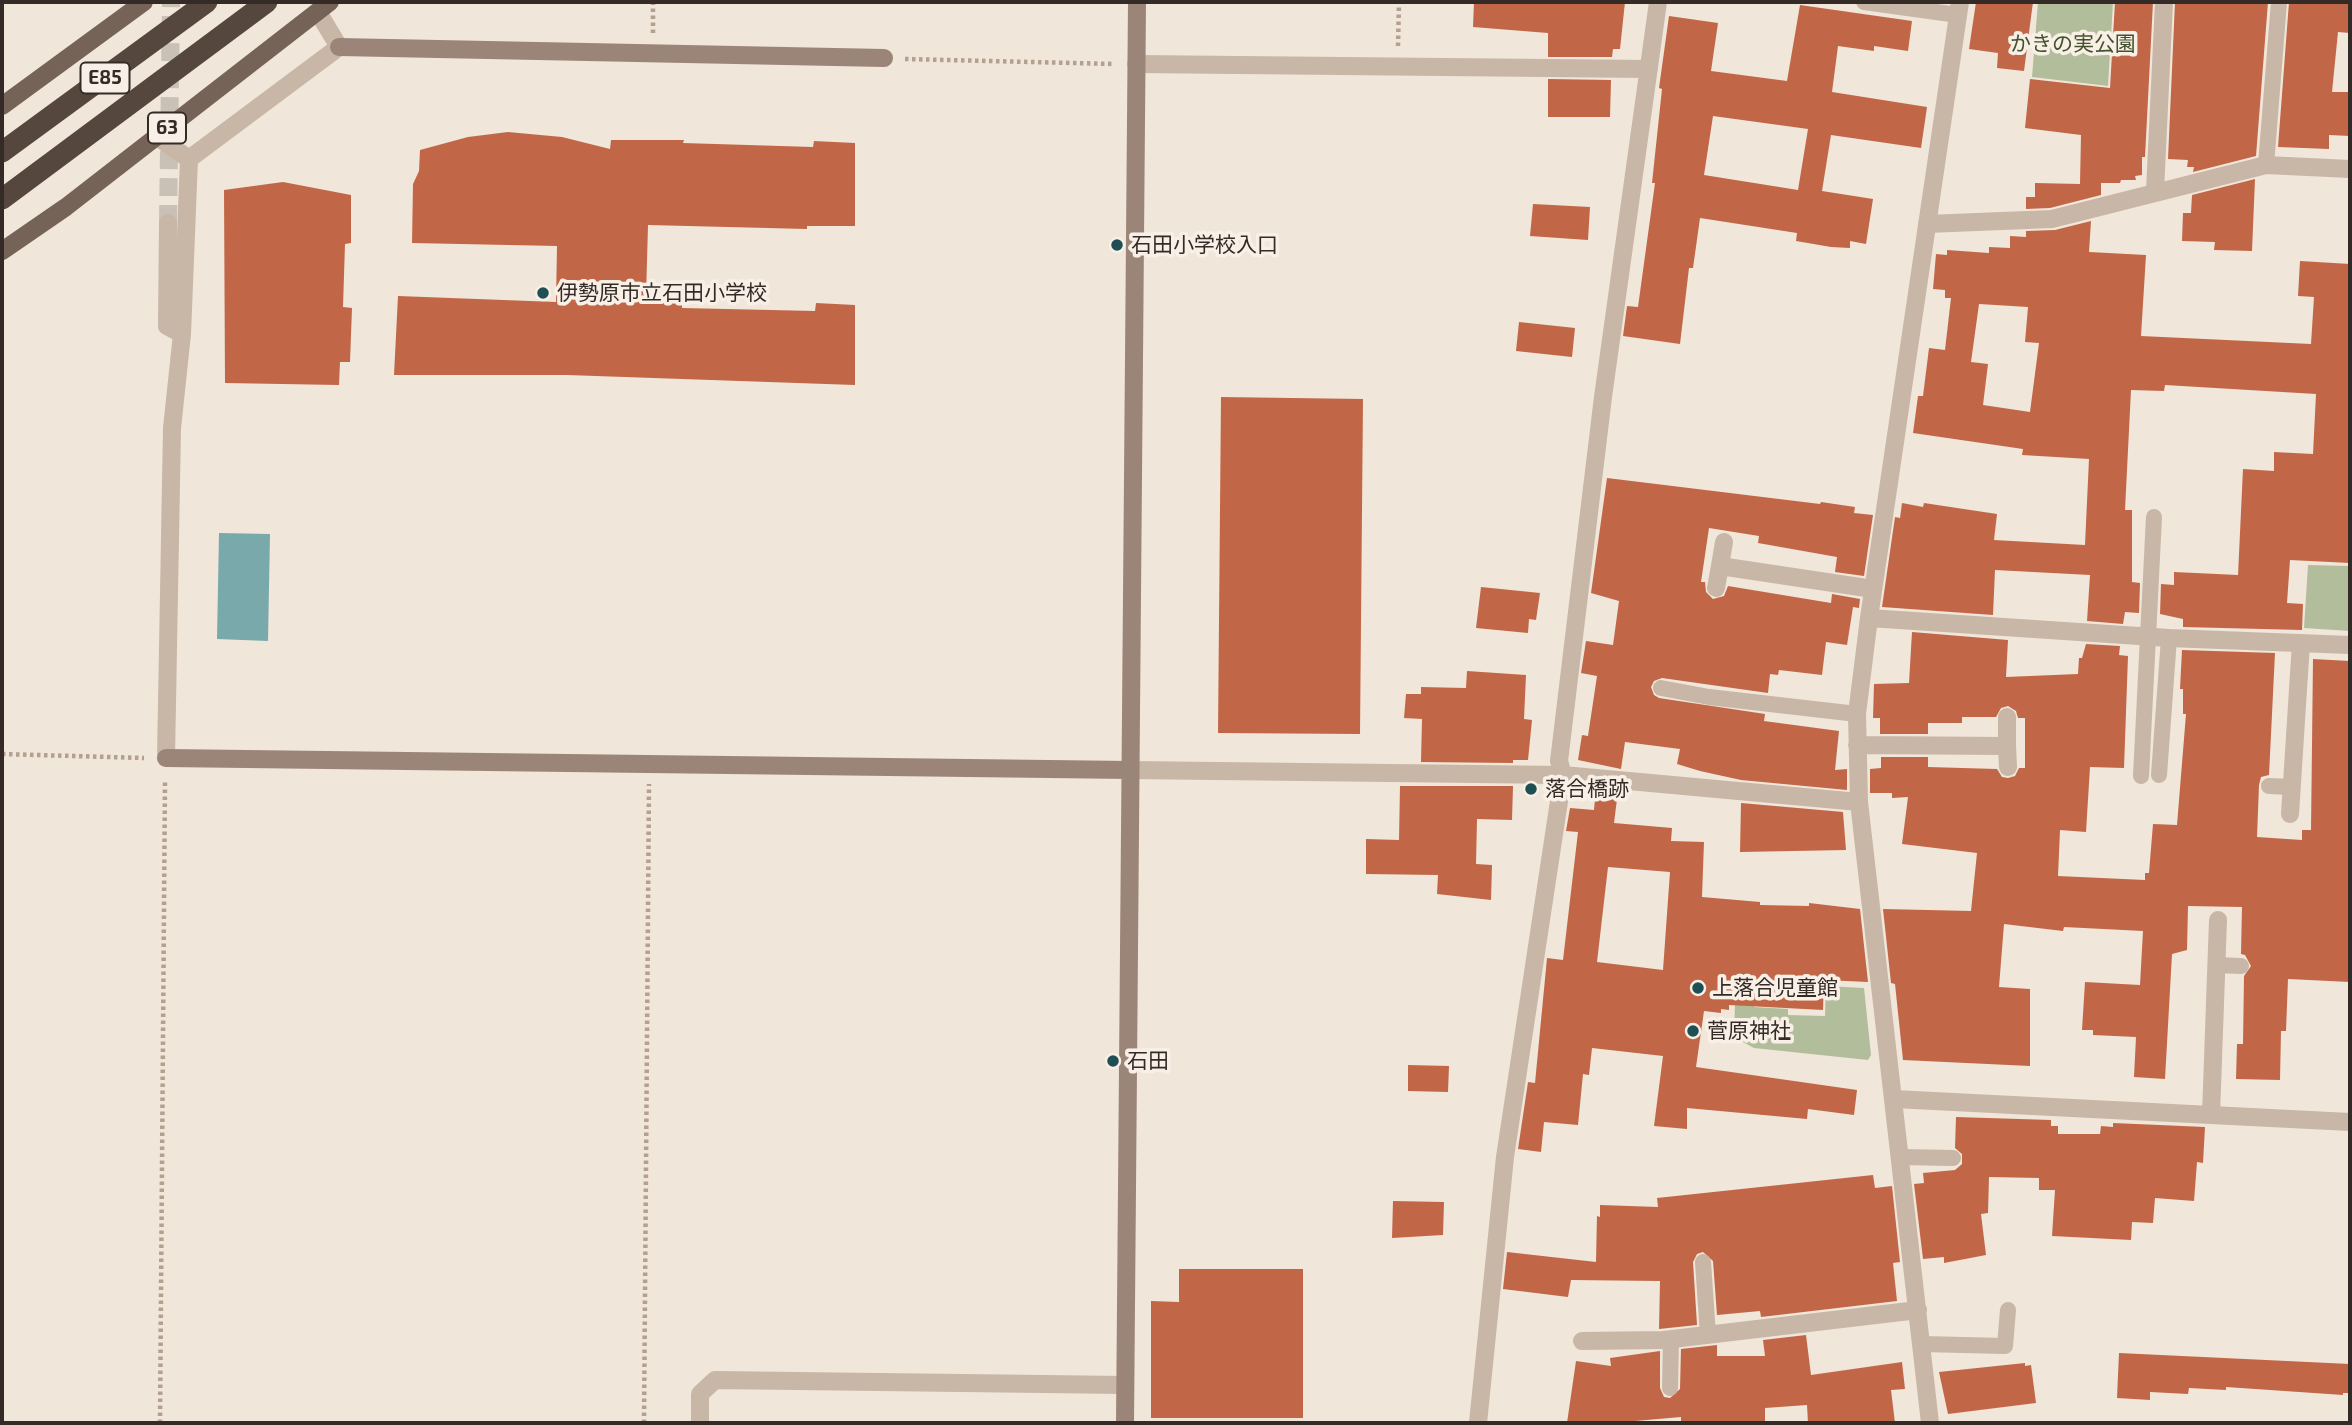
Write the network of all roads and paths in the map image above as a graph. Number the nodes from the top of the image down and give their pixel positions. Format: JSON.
{"nodes":[{"id":1,"x":144,"y":2,"type":"edge"},
{"id":2,"x":207,"y":2,"type":"edge"},
{"id":3,"x":267,"y":2,"type":"edge"},
{"id":4,"x":1137,"y":2,"type":"edge"},
{"id":5,"x":1399,"y":2,"type":"edge"},
{"id":6,"x":1658,"y":2,"type":"edge"},
{"id":7,"x":1864,"y":2,"type":"edge"},
{"id":8,"x":2164,"y":2,"type":"edge"},
{"id":9,"x":2279,"y":2,"type":"edge"},
{"id":10,"x":324,"y":7,"type":"edge"},
{"id":11,"x":1959,"y":8,"type":"edge"},
{"id":12,"x":339,"y":47,"type":"junction"},
{"id":13,"x":884,"y":58,"type":"joint"},
{"id":14,"x":1136,"y":64,"type":"junction"},
{"id":15,"x":1398,"y":64,"type":"junction"},
{"id":16,"x":1649,"y":69,"type":"junction"},
{"id":17,"x":2,"y":106,"type":"edge"},
{"id":18,"x":156,"y":136,"type":"junction"},
{"id":19,"x":2,"y":152,"type":"edge"},
{"id":20,"x":188,"y":159,"type":"junction"},
{"id":21,"x":2266,"y":165,"type":"junction"},
{"id":22,"x":2350,"y":169,"type":"edge"},
{"id":23,"x":2155,"y":191,"type":"junction"},
{"id":24,"x":2,"y":199,"type":"edge"},
{"id":25,"x":167,"y":223,"type":"tunnel mouth"},
{"id":26,"x":1927,"y":224,"type":"junction"},
{"id":27,"x":2,"y":251,"type":"edge"},
{"id":28,"x":182,"y":334,"type":"junction"},
{"id":29,"x":2154,"y":517,"type":"dead end"},
{"id":30,"x":1724,"y":542,"type":"dead end"},
{"id":31,"x":1720,"y":566,"type":"junction"},
{"id":32,"x":1716,"y":588,"type":"dead end"},
{"id":33,"x":1873,"y":589,"type":"junction"},
{"id":34,"x":1869,"y":618,"type":"junction"},
{"id":35,"x":2147,"y":637,"type":"junction"},
{"id":36,"x":2169,"y":638,"type":"junction"},
{"id":37,"x":2301,"y":643,"type":"junction"},
{"id":38,"x":2350,"y":645,"type":"edge"},
{"id":39,"x":1661,"y":688,"type":"dead end"},
{"id":40,"x":1857,"y":714,"type":"junction"},
{"id":41,"x":2007,"y":717,"type":"dead end"},
{"id":42,"x":1857,"y":745,"type":"junction"},
{"id":43,"x":2007,"y":746,"type":"junction"},
{"id":44,"x":2,"y":754,"type":"edge"},
{"id":45,"x":166,"y":758,"type":"junction"},
{"id":46,"x":649,"y":765,"type":"junction"},
{"id":47,"x":2007,"y":767,"type":"dead end"},
{"id":48,"x":1129,"y":770,"type":"junction"},
{"id":49,"x":1563,"y":775,"type":"junction"},
{"id":50,"x":2159,"y":775,"type":"dead end"},
{"id":51,"x":2141,"y":776,"type":"dead end"},
{"id":52,"x":2269,"y":786,"type":"dead end"},
{"id":53,"x":2292,"y":787,"type":"junction"},
{"id":54,"x":1859,"y":802,"type":"junction"},
{"id":55,"x":2290,"y":814,"type":"dead end"},
{"id":56,"x":2218,"y":920,"type":"dead end"},
{"id":57,"x":2216,"y":965,"type":"junction"},
{"id":58,"x":2241,"y":966,"type":"dead end"},
{"id":59,"x":1894,"y":1099,"type":"junction"},
{"id":60,"x":2211,"y":1115,"type":"junction"},
{"id":61,"x":2350,"y":1122,"type":"edge"},
{"id":62,"x":1900,"y":1157,"type":"junction"},
{"id":63,"x":1953,"y":1158,"type":"dead end"},
{"id":64,"x":1703,"y":1262,"type":"dead end"},
{"id":65,"x":1918,"y":1310,"type":"junction"},
{"id":66,"x":2008,"y":1310,"type":"dead end"},
{"id":67,"x":1708,"y":1335,"type":"junction"},
{"id":68,"x":1671,"y":1339,"type":"junction"},
{"id":69,"x":1583,"y":1341,"type":"dead end"},
{"id":70,"x":1922,"y":1344,"type":"junction"},
{"id":71,"x":1125,"y":1385,"type":"junction"},
{"id":72,"x":1670,"y":1388,"type":"dead end"},
{"id":73,"x":160,"y":1423,"type":"edge"},
{"id":74,"x":644,"y":1423,"type":"edge"},
{"id":75,"x":700,"y":1423,"type":"edge"},
{"id":76,"x":1125,"y":1423,"type":"edge"},
{"id":77,"x":1478,"y":1423,"type":"edge"},
{"id":78,"x":1930,"y":1423,"type":"edge"}],
"edges":[{"from":1,"to":17,"type":"main road"},
{"from":2,"to":19,"type":"highway","number":"E85"},
{"from":3,"to":24,"type":"highway","number":"E85"},
{"from":4,"to":14,"type":"street"},
{"from":5,"to":15,"type":"path"},
{"from":6,"to":16,"type":"street"},
{"from":7,"to":11,"type":"lane"},
{"from":8,"to":23,"type":"street"},
{"from":9,"to":21,"type":"lane"},
{"from":10,"to":12,"type":"street"},
{"from":10,"to":18,"type":"main road","number":"63"},
{"from":11,"to":26,"type":"street"},
{"from":12,"to":13,"type":"street"},
{"from":12,"to":20,"type":"street"},
{"from":13,"to":14,"type":"path"},
{"from":14,"to":15,"type":"street"},
{"from":14,"to":48,"type":"street"},
{"from":15,"to":16,"type":"street"},
{"from":16,"to":49,"type":"street"},
{"from":18,"to":20,"type":"street"},
{"from":18,"to":27,"type":"main road","number":"63"},
{"from":20,"to":28,"type":"street"},
{"from":21,"to":22,"type":"street"},
{"from":21,"to":23,"type":"street"},
{"from":23,"to":26,"type":"street"},
{"from":25,"to":28,"type":"street"},
{"from":26,"to":33,"type":"street"},
{"from":28,"to":45,"type":"street"},
{"from":29,"to":35,"type":"lane"},
{"from":30,"to":31,"type":"street"},
{"from":31,"to":32,"type":"street"},
{"from":31,"to":33,"type":"street"},
{"from":33,"to":34,"type":"street"},
{"from":34,"to":35,"type":"street"},
{"from":34,"to":40,"type":"street"},
{"from":35,"to":36,"type":"street"},
{"from":35,"to":51,"type":"lane"},
{"from":36,"to":37,"type":"street"},
{"from":36,"to":50,"type":"lane"},
{"from":37,"to":38,"type":"street"},
{"from":37,"to":53,"type":"street"},
{"from":39,"to":40,"type":"lane"},
{"from":40,"to":42,"type":"street"},
{"from":41,"to":43,"type":"street"},
{"from":42,"to":43,"type":"street"},
{"from":42,"to":54,"type":"street"},
{"from":43,"to":47,"type":"street"},
{"from":44,"to":45,"type":"path"},
{"from":45,"to":46,"type":"street"},
{"from":45,"to":73,"type":"path"},
{"from":46,"to":48,"type":"street"},
{"from":46,"to":74,"type":"path"},
{"from":48,"to":49,"type":"street"},
{"from":48,"to":71,"type":"street"},
{"from":49,"to":54,"type":"street"},
{"from":49,"to":77,"type":"street"},
{"from":52,"to":53,"type":"lane"},
{"from":53,"to":55,"type":"street"},
{"from":54,"to":59,"type":"street"},
{"from":56,"to":57,"type":"street"},
{"from":57,"to":58,"type":"lane"},
{"from":57,"to":60,"type":"street"},
{"from":59,"to":60,"type":"street"},
{"from":59,"to":62,"type":"street"},
{"from":60,"to":61,"type":"street"},
{"from":62,"to":63,"type":"lane"},
{"from":62,"to":65,"type":"street"},
{"from":64,"to":67,"type":"lane"},
{"from":65,"to":67,"type":"street"},
{"from":65,"to":70,"type":"street"},
{"from":66,"to":70,"type":"lane"},
{"from":67,"to":68,"type":"street"},
{"from":68,"to":69,"type":"street"},
{"from":68,"to":72,"type":"lane"},
{"from":70,"to":78,"type":"street"},
{"from":71,"to":75,"type":"street"},
{"from":71,"to":76,"type":"street"}]}
